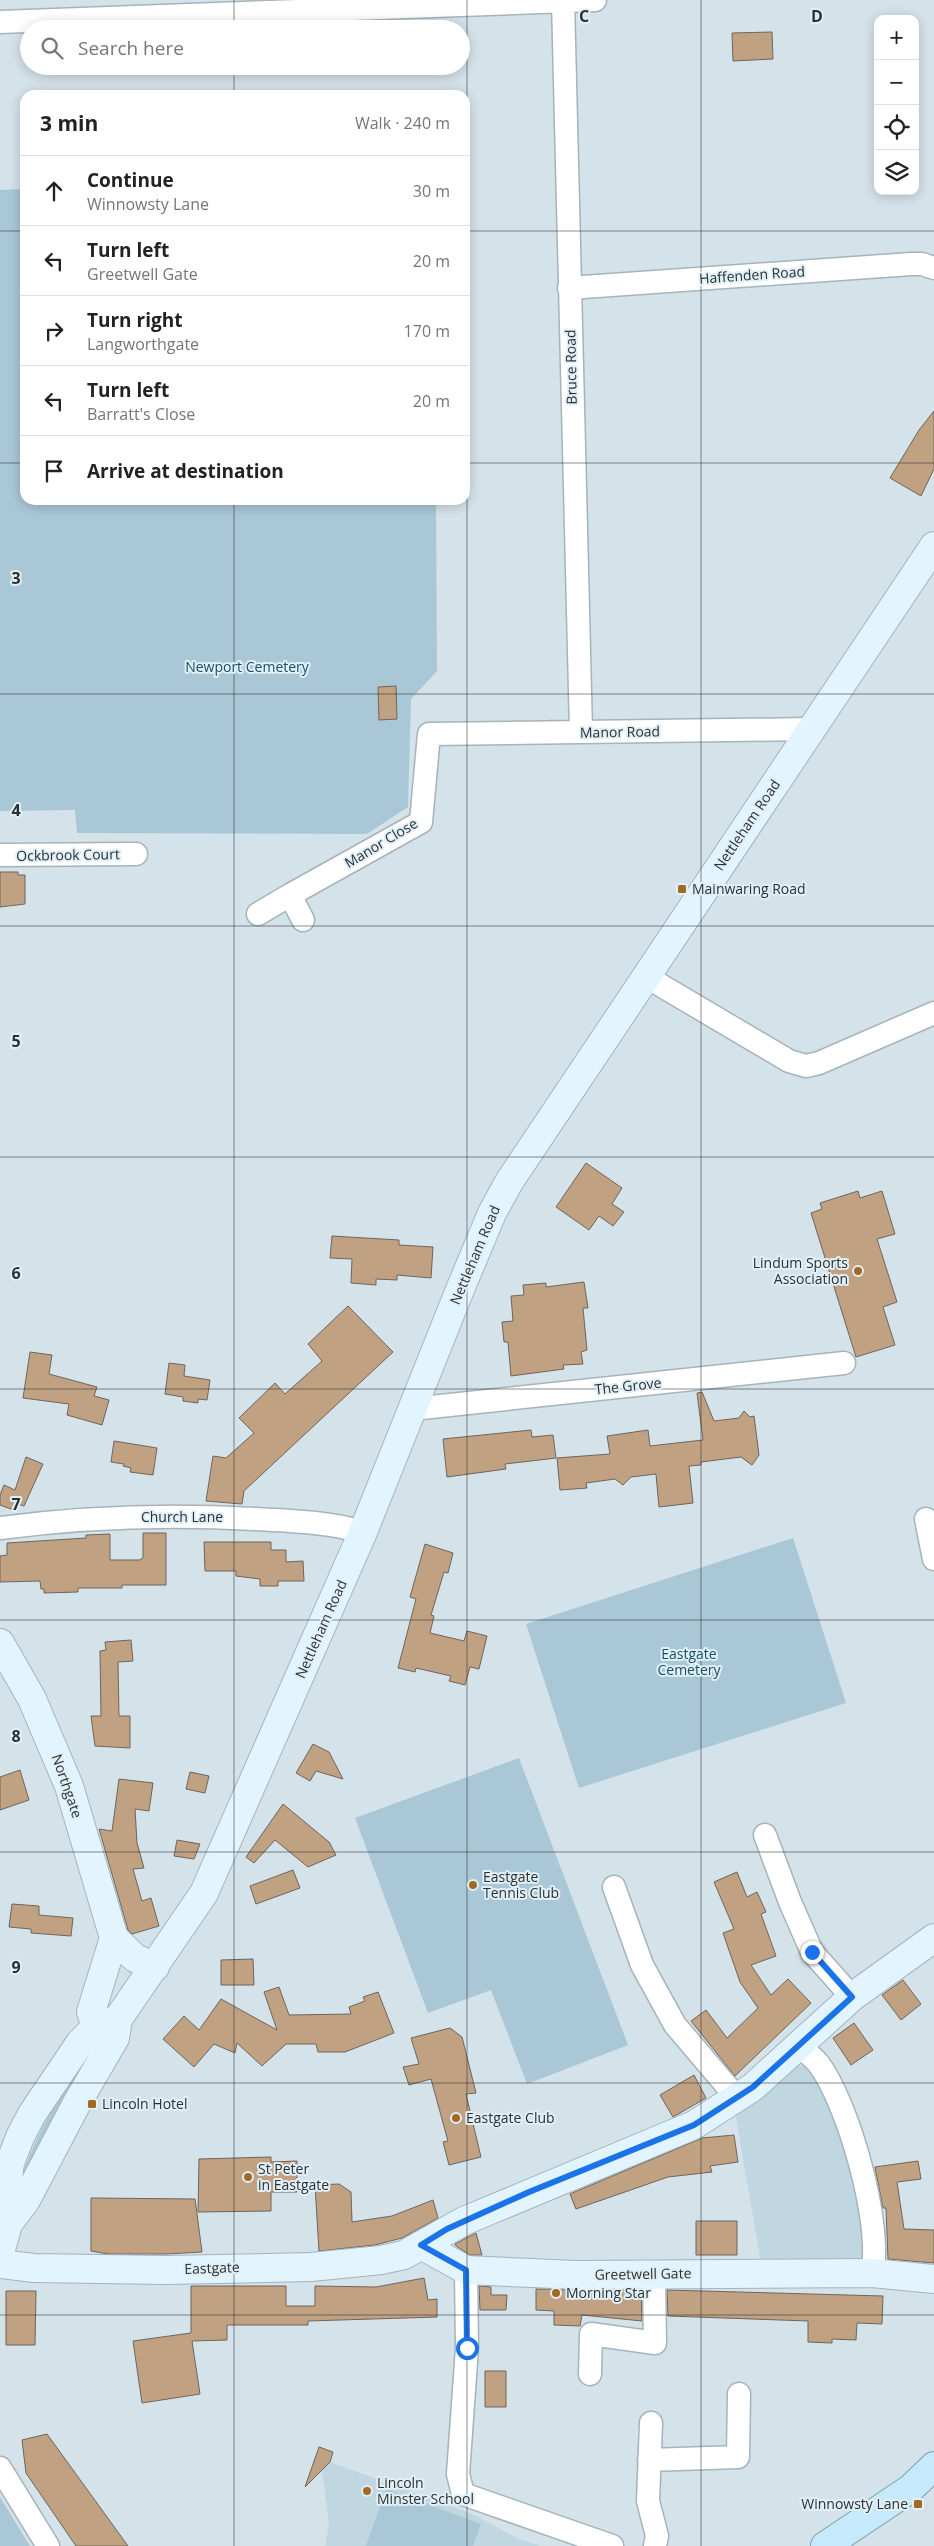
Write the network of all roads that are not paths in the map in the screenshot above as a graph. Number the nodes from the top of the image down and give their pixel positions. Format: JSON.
{"nodes":[{"id":1,"x":595,"y":0,"type":"edge"},
{"id":2,"x":563,"y":1,"type":"edge"},
{"id":3,"x":276,"y":6,"type":"edge"},
{"id":4,"x":34,"y":20,"type":"edge"},
{"id":5,"x":20,"y":21,"type":"edge"},
{"id":6,"x":0,"y":22,"type":"edge"},
{"id":7,"x":934,"y":268,"type":"edge"},
{"id":8,"x":569,"y":288,"type":"junction"},
{"id":9,"x":934,"y":546,"type":"edge"},
{"id":10,"x":811,"y":729,"type":"junction"},
{"id":11,"x":581,"y":732,"type":"junction"},
{"id":12,"x":429,"y":734,"type":"joint"},
{"id":13,"x":136,"y":854,"type":"dead end"},
{"id":14,"x":0,"y":855,"type":"edge"},
{"id":15,"x":290,"y":895,"type":"junction"},
{"id":16,"x":258,"y":914,"type":"dead end"},
{"id":17,"x":302,"y":920,"type":"dead end"},
{"id":18,"x":646,"y":976,"type":"junction"},
{"id":19,"x":934,"y":1013,"type":"edge"},
{"id":20,"x":844,"y":1363,"type":"dead end"},
{"id":21,"x":412,"y":1408,"type":"junction"},
{"id":22,"x":926,"y":1520,"type":"dead end"},
{"id":23,"x":0,"y":1528,"type":"edge"},
{"id":24,"x":363,"y":1532,"type":"junction"},
{"id":25,"x":934,"y":1560,"type":"edge"},
{"id":26,"x":0,"y":1643,"type":"edge"},
{"id":27,"x":765,"y":1835,"type":"dead end"},
{"id":28,"x":614,"y":1888,"type":"dead end"},
{"id":29,"x":114,"y":1938,"type":"junction"},
{"id":30,"x":934,"y":1938,"type":"edge"},
{"id":31,"x":155,"y":1967,"type":"junction"},
{"id":32,"x":852,"y":1997,"type":"junction"},
{"id":33,"x":107,"y":2022,"type":"junction"},
{"id":34,"x":799,"y":2044,"type":"junction"},
{"id":35,"x":737,"y":2098,"type":"junction"},
{"id":36,"x":421,"y":2245,"type":"junction"},
{"id":37,"x":0,"y":2253,"type":"edge"},
{"id":38,"x":0,"y":2264,"type":"edge"},
{"id":39,"x":466,"y":2270,"type":"junction"},
{"id":40,"x":872,"y":2273,"type":"junction"},
{"id":41,"x":654,"y":2275,"type":"junction"},
{"id":42,"x":934,"y":2279,"type":"edge"},
{"id":43,"x":590,"y":2374,"type":"dead end"},
{"id":44,"x":740,"y":2394,"type":"dead end"},
{"id":45,"x":651,"y":2423,"type":"dead end"},
{"id":46,"x":649,"y":2460,"type":"junction"},
{"id":47,"x":934,"y":2466,"type":"edge"},
{"id":48,"x":0,"y":2468,"type":"edge"},
{"id":49,"x":48,"y":2546,"type":"edge"},
{"id":50,"x":612,"y":2546,"type":"edge"},
{"id":51,"x":655,"y":2546,"type":"edge"},
{"id":52,"x":825,"y":2546,"type":"edge"}],
"edges":[{"from":1,"to":2,"type":"street"},
{"from":2,"to":3,"type":"street"},
{"from":2,"to":8,"type":"street","name":"Bruce Road"},
{"from":3,"to":4,"type":"street"},
{"from":5,"to":6,"type":"street"},
{"from":7,"to":8,"type":"street","name":"Haffenden Road"},
{"from":8,"to":11,"type":"street","name":"Bruce Road"},
{"from":9,"to":10,"type":"street","name":"Nettleham Road"},
{"from":10,"to":11,"type":"street","name":"Manor Road"},
{"from":10,"to":18,"type":"street","name":"Nettleham Road"},
{"from":11,"to":12,"type":"street","name":"Manor Road"},
{"from":12,"to":15,"type":"street","name":"Manor Close"},
{"from":13,"to":14,"type":"street","name":"Ockbrook Court"},
{"from":15,"to":16,"type":"street"},
{"from":15,"to":17,"type":"street"},
{"from":18,"to":19,"type":"street"},
{"from":18,"to":21,"type":"street","name":"Nettleham Road"},
{"from":20,"to":21,"type":"street","name":"The Grove"},
{"from":21,"to":24,"type":"street","name":"Nettleham Road"},
{"from":22,"to":25,"type":"street"},
{"from":23,"to":24,"type":"street","name":"Church Lane"},
{"from":24,"to":31,"type":"street","name":"Nettleham Road"},
{"from":26,"to":29,"type":"street","name":"Northgate"},
{"from":27,"to":32,"type":"street"},
{"from":28,"to":35,"type":"street"},
{"from":29,"to":31,"type":"street","name":"Northgate"},
{"from":29,"to":33,"type":"street"},
{"from":30,"to":32,"type":"street","name":"Eastgate"},
{"from":31,"to":33,"type":"street","name":"Nettleham Road"},
{"from":32,"to":34,"type":"street","name":"Eastgate"},
{"from":33,"to":37,"type":"street"},
{"from":34,"to":35,"type":"street","name":"Eastgate"},
{"from":34,"to":40,"type":"street"},
{"from":35,"to":36,"type":"street","name":"Eastgate"},
{"from":36,"to":38,"type":"street","name":"Eastgate"},
{"from":36,"to":39,"type":"street","name":"Greetwell Gate"},
{"from":39,"to":41,"type":"street","name":"Greetwell Gate"},
{"from":39,"to":50,"type":"street"},
{"from":40,"to":41,"type":"street","name":"Greetwell Gate"},
{"from":40,"to":42,"type":"street","name":"Greetwell Gate"},
{"from":41,"to":43,"type":"street"},
{"from":44,"to":46,"type":"street"},
{"from":45,"to":46,"type":"street"},
{"from":46,"to":51,"type":"street"},
{"from":47,"to":52,"type":"main road"},
{"from":48,"to":49,"type":"street"}]}
